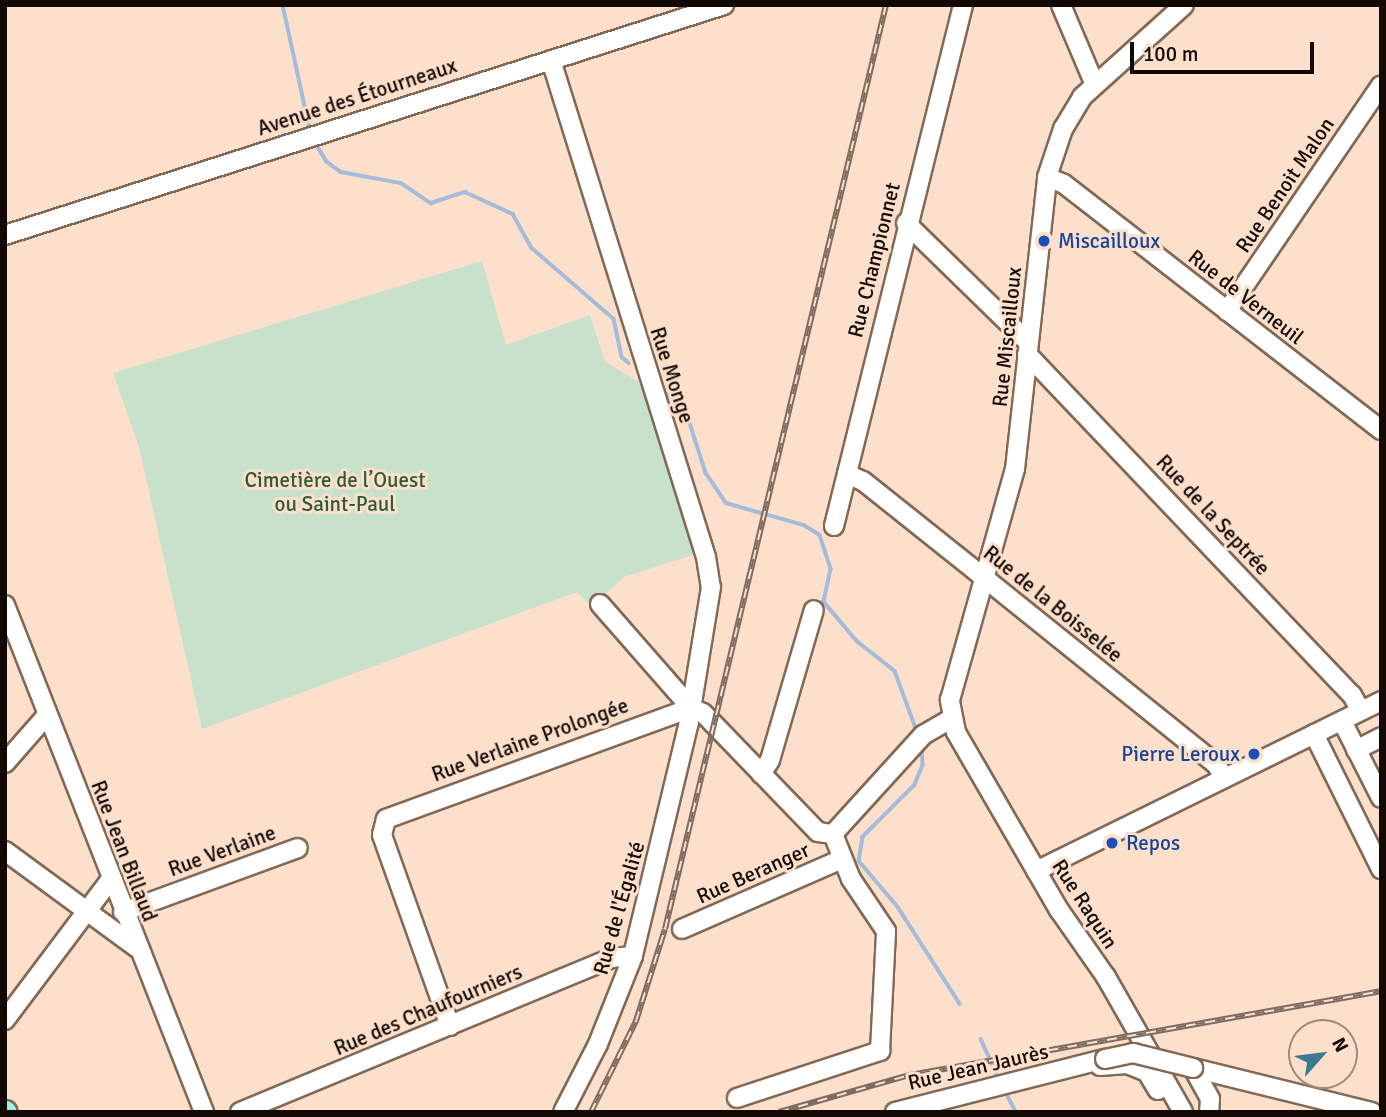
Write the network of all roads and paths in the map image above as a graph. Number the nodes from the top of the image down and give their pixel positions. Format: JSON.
{"nodes":[{"id":1,"x":962,"y":5,"type":"edge"},
{"id":2,"x":1061,"y":5,"type":"edge"},
{"id":3,"x":1184,"y":5,"type":"edge"},
{"id":4,"x":719,"y":6,"type":"edge"},
{"id":5,"x":688,"y":11,"type":"edge"},
{"id":6,"x":551,"y":60,"type":"junction"},
{"id":7,"x":1095,"y":85,"type":"junction"},
{"id":8,"x":1381,"y":85,"type":"edge"},
{"id":9,"x":1047,"y":177,"type":"junction"},
{"id":10,"x":906,"y":223,"type":"junction"},
{"id":11,"x":5,"y":235,"type":"edge"},
{"id":12,"x":1227,"y":311,"type":"junction"},
{"id":13,"x":1028,"y":348,"type":"junction"},
{"id":14,"x":1381,"y":430,"type":"edge"},
{"id":15,"x":846,"y":474,"type":"junction"},
{"id":16,"x":834,"y":526,"type":"dead end"},
{"id":17,"x":983,"y":577,"type":"junction"},
{"id":18,"x":600,"y":604,"type":"dead end"},
{"id":19,"x":5,"y":605,"type":"edge"},
{"id":20,"x":814,"y":610,"type":"dead end"},
{"id":21,"x":1381,"y":701,"type":"edge"},
{"id":22,"x":691,"y":708,"type":"junction"},
{"id":23,"x":1361,"y":711,"type":"junction"},
{"id":24,"x":47,"y":715,"type":"junction"},
{"id":25,"x":951,"y":719,"type":"junction"},
{"id":26,"x":1342,"y":721,"type":"junction"},
{"id":27,"x":1314,"y":734,"type":"junction"},
{"id":28,"x":1381,"y":737,"type":"edge"},
{"id":29,"x":1356,"y":750,"type":"junction"},
{"id":30,"x":5,"y":763,"type":"edge"},
{"id":31,"x":761,"y":774,"type":"junction"},
{"id":32,"x":1224,"y":778,"type":"junction"},
{"id":33,"x":1381,"y":798,"type":"edge"},
{"id":34,"x":834,"y":834,"type":"junction"},
{"id":35,"x":298,"y":848,"type":"dead end"},
{"id":36,"x":5,"y":851,"type":"edge"},
{"id":37,"x":842,"y":859,"type":"junction"},
{"id":38,"x":1381,"y":869,"type":"edge"},
{"id":39,"x":1036,"y":871,"type":"junction"},
{"id":40,"x":111,"y":879,"type":"junction"},
{"id":41,"x":85,"y":911,"type":"junction"},
{"id":42,"x":123,"y":912,"type":"junction"},
{"id":43,"x":682,"y":929,"type":"dead end"},
{"id":44,"x":137,"y":948,"type":"junction"},
{"id":45,"x":634,"y":956,"type":"junction"},
{"id":46,"x":5,"y":1020,"type":"edge"},
{"id":47,"x":450,"y":1026,"type":"junction"},
{"id":48,"x":1072,"y":1068,"type":"junction"},
{"id":49,"x":1193,"y":1068,"type":"junction"},
{"id":50,"x":737,"y":1098,"type":"dead end"},
{"id":51,"x":204,"y":1112,"type":"edge"},
{"id":52,"x":240,"y":1112,"type":"edge"},
{"id":53,"x":563,"y":1112,"type":"edge"},
{"id":54,"x":895,"y":1112,"type":"edge"},
{"id":55,"x":1170,"y":1112,"type":"edge"},
{"id":56,"x":1182,"y":1112,"type":"edge"},
{"id":57,"x":1209,"y":1112,"type":"edge"},
{"id":58,"x":1372,"y":1112,"type":"edge"}],
"edges":[{"from":1,"to":10,"type":"street","name":"Rue Championnet"},
{"from":2,"to":7,"type":"street"},
{"from":3,"to":7,"type":"street","name":"Rue Miscailloux"},
{"from":4,"to":5,"type":"street","name":"Avenue des Étourneaux"},
{"from":5,"to":6,"type":"street","name":"Avenue des Étourneaux"},
{"from":6,"to":11,"type":"street","name":"Avenue des Étourneaux"},
{"from":6,"to":22,"type":"street","name":"Rue Monge"},
{"from":7,"to":9,"type":"street","name":"Rue Miscailloux"},
{"from":8,"to":12,"type":"street","name":"Rue Benoit Malon"},
{"from":9,"to":12,"type":"street","name":"Rue de Verneuil"},
{"from":9,"to":13,"type":"street","name":"Rue Miscailloux"},
{"from":10,"to":13,"type":"street","name":"Rue de la Septrée"},
{"from":10,"to":15,"type":"street","name":"Rue Championnet"},
{"from":12,"to":14,"type":"street","name":"Rue de Verneuil"},
{"from":13,"to":17,"type":"street","name":"Rue Miscailloux"},
{"from":13,"to":23,"type":"street","name":"Rue de la Septrée"},
{"from":15,"to":16,"type":"street","name":"Rue Championnet"},
{"from":15,"to":17,"type":"street","name":"Rue de la Boisselée"},
{"from":17,"to":25,"type":"street","name":"Rue Miscailloux"},
{"from":17,"to":32,"type":"street","name":"Rue de la Boisselée"},
{"from":18,"to":22,"type":"street"},
{"from":19,"to":24,"type":"street","name":"Rue Jean Billaud"},
{"from":20,"to":31,"type":"street"},
{"from":21,"to":23,"type":"street"},
{"from":22,"to":31,"type":"street"},
{"from":22,"to":45,"type":"street","name":"Rue de l'Égalité"},
{"from":22,"to":47,"type":"street","name":"Rue Verlaine Prolongée"},
{"from":23,"to":26,"type":"street"},
{"from":24,"to":30,"type":"street"},
{"from":24,"to":40,"type":"street","name":"Rue Jean Billaud"},
{"from":25,"to":34,"type":"street"},
{"from":25,"to":39,"type":"street","name":"Rue Raquin"},
{"from":26,"to":27,"type":"street"},
{"from":26,"to":29,"type":"street"},
{"from":27,"to":32,"type":"street"},
{"from":27,"to":38,"type":"street"},
{"from":28,"to":29,"type":"street"},
{"from":29,"to":33,"type":"street"},
{"from":31,"to":34,"type":"street"},
{"from":32,"to":39,"type":"street"},
{"from":34,"to":37,"type":"street"},
{"from":35,"to":42,"type":"street","name":"Rue Verlaine"},
{"from":36,"to":41,"type":"street"},
{"from":37,"to":43,"type":"street","name":"Rue Beranger"},
{"from":37,"to":50,"type":"street"},
{"from":39,"to":56,"type":"street","name":"Rue Raquin"},
{"from":40,"to":41,"type":"street"},
{"from":40,"to":42,"type":"street","name":"Rue Jean Billaud"},
{"from":41,"to":44,"type":"street"},
{"from":41,"to":46,"type":"street"},
{"from":42,"to":44,"type":"street","name":"Rue Jean Billaud"},
{"from":44,"to":51,"type":"street","name":"Rue Jean Billaud"},
{"from":45,"to":47,"type":"street","name":"Rue des Chaufourniers"},
{"from":45,"to":53,"type":"street","name":"Rue de l'Égalité"},
{"from":47,"to":52,"type":"street","name":"Rue des Chaufourniers"},
{"from":48,"to":49,"type":"street","name":"Rue Jean Jaurès","bridge":true},
{"from":48,"to":54,"type":"street","name":"Rue Jean Jaurès"},
{"from":48,"to":55,"type":"street","name":"Rue Jean Jaurès"},
{"from":49,"to":57,"type":"street"},
{"from":49,"to":58,"type":"street","name":"Rue Jean Jaurès"}]}
